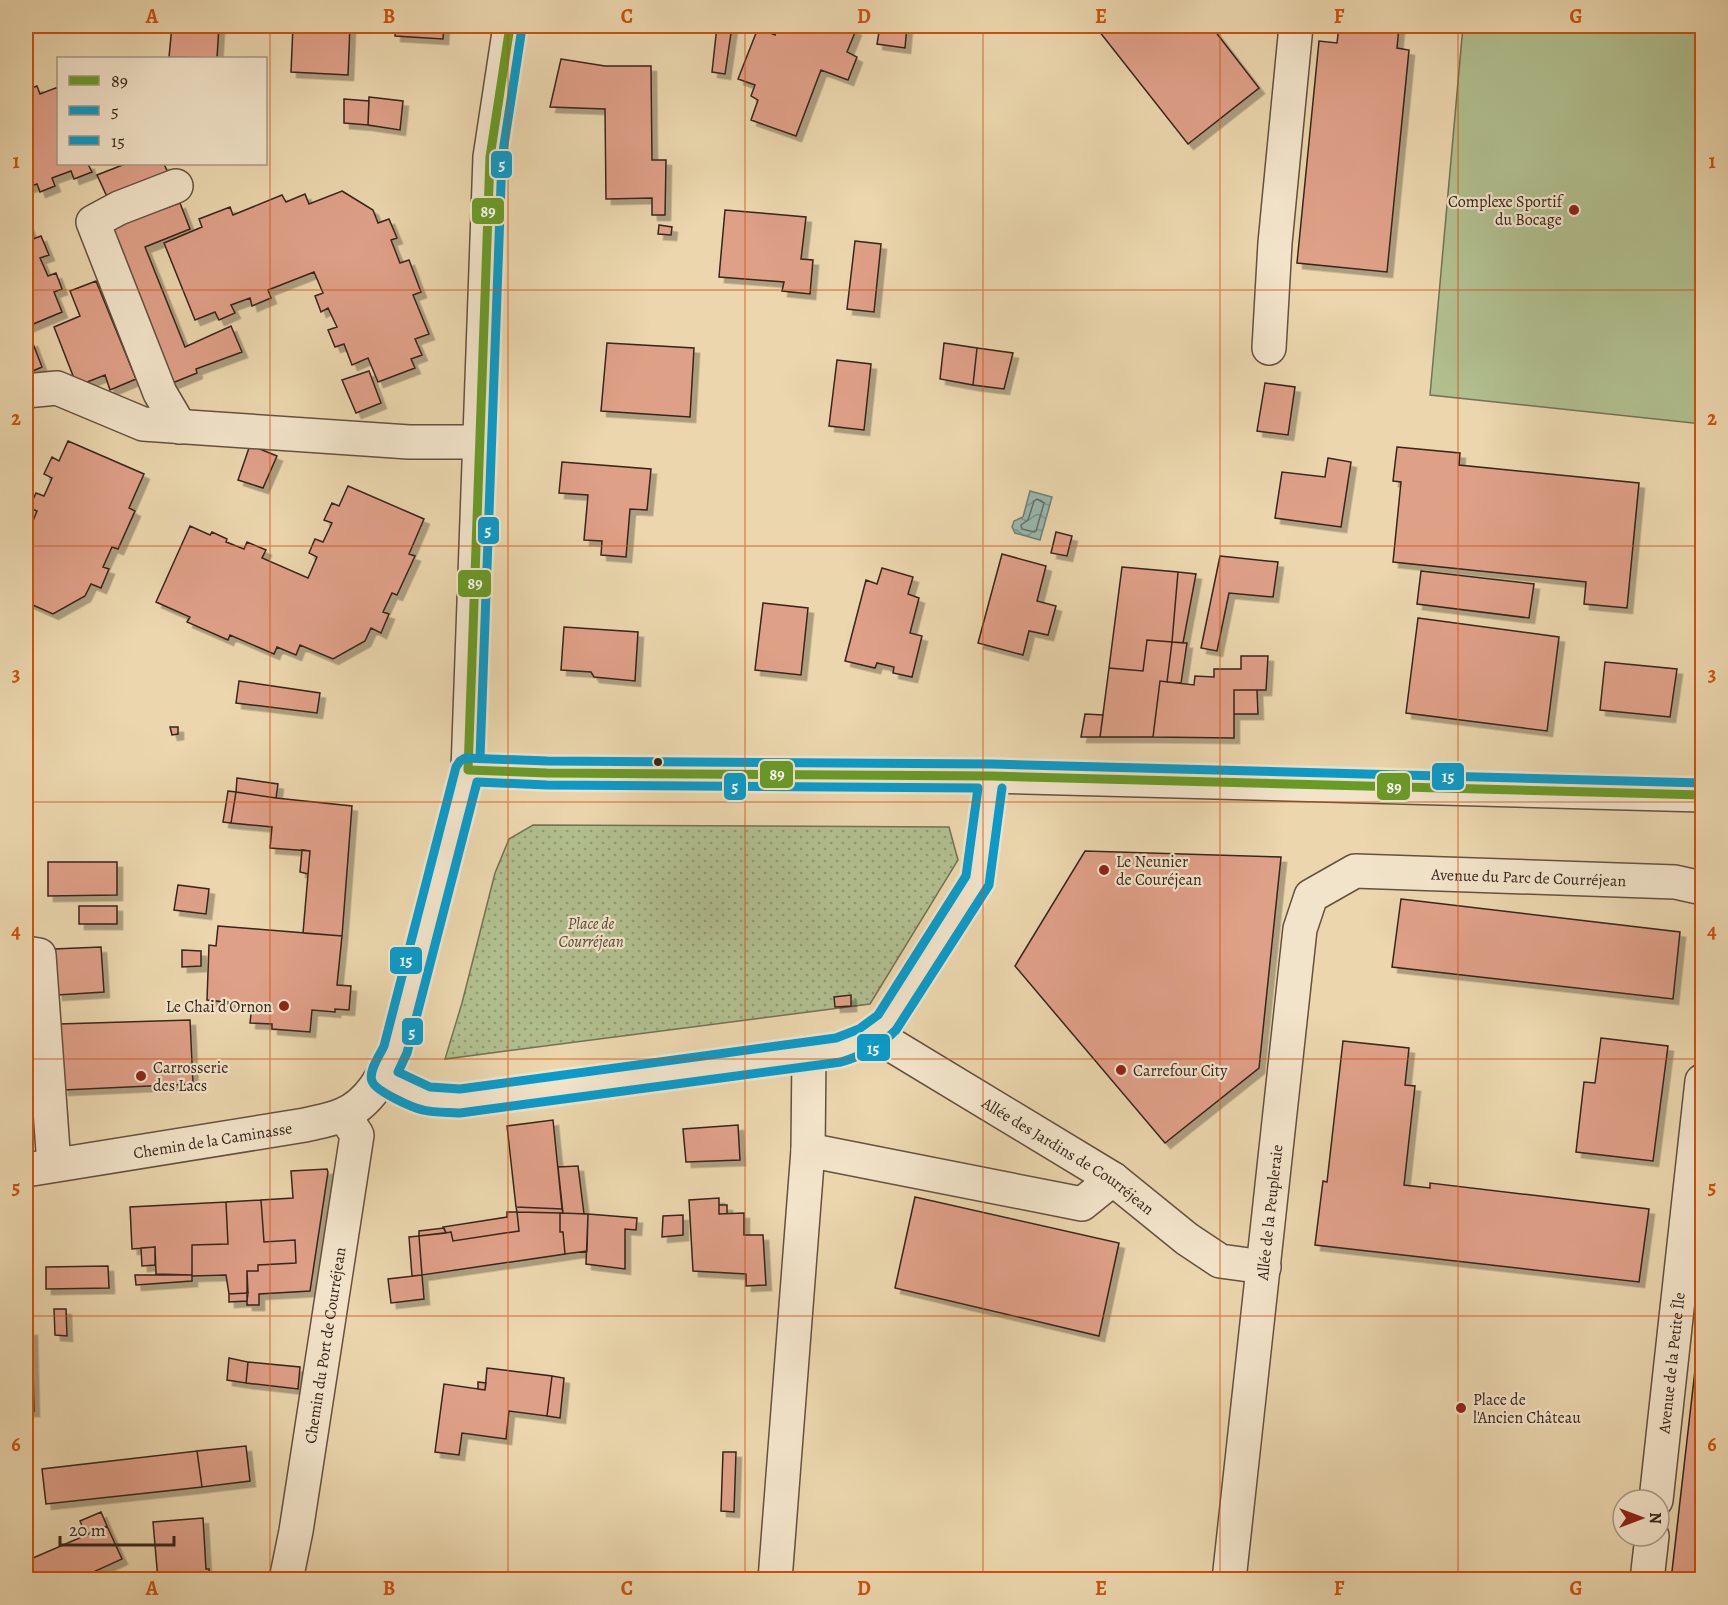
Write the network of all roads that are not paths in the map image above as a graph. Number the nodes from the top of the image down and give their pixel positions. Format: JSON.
{"nodes":[{"id":1,"x":510,"y":26,"type":"edge"},
{"id":2,"x":1296,"y":26,"type":"edge"},
{"id":3,"x":176,"y":186,"type":"dead end"},
{"id":4,"x":1269,"y":348,"type":"dead end"},
{"id":5,"x":26,"y":391,"type":"edge"},
{"id":6,"x":180,"y":427,"type":"junction"},
{"id":7,"x":480,"y":442,"type":"junction"},
{"id":8,"x":468,"y":770,"type":"junction"},
{"id":9,"x":992,"y":776,"type":"junction"},
{"id":10,"x":1702,"y":795,"type":"edge"},
{"id":11,"x":1354,"y":871,"type":"joint"},
{"id":12,"x":1702,"y":888,"type":"edge"},
{"id":13,"x":26,"y":953,"type":"edge"},
{"id":14,"x":875,"y":1035,"type":"junction"},
{"id":15,"x":809,"y":1053,"type":"junction"},
{"id":16,"x":383,"y":1077,"type":"junction"},
{"id":17,"x":1702,"y":1081,"type":"edge"},
{"id":18,"x":344,"y":1115,"type":"junction"},
{"id":19,"x":808,"y":1150,"type":"junction"},
{"id":20,"x":40,"y":1168,"type":"edge"},
{"id":21,"x":1113,"y":1179,"type":"junction"},
{"id":22,"x":1264,"y":1267,"type":"junction"},
{"id":23,"x":1691,"y":1273,"type":"edge"},
{"id":24,"x":1658,"y":1488,"type":"edge"},
{"id":25,"x":1651,"y":1548,"type":"edge"},
{"id":26,"x":286,"y":1580,"type":"edge"},
{"id":27,"x":775,"y":1580,"type":"edge"},
{"id":28,"x":1229,"y":1580,"type":"edge"},
{"id":29,"x":1647,"y":1580,"type":"edge"}],
"edges":[{"from":1,"to":7,"type":"street","name":"Chemin de la Caminasse"},
{"from":2,"to":4,"type":"street"},
{"from":3,"to":6,"type":"street"},
{"from":5,"to":6,"type":"street"},
{"from":6,"to":7,"type":"street"},
{"from":7,"to":8,"type":"street","name":"Chemin de la Caminasse"},
{"from":8,"to":9,"type":"street"},
{"from":8,"to":16,"type":"street","name":"Chemin de la Caminasse"},
{"from":9,"to":10,"type":"street"},
{"from":9,"to":14,"type":"street"},
{"from":11,"to":12,"type":"street","name":"Avenue du Parc de Courréjean"},
{"from":11,"to":22,"type":"street","name":"Allée de la Peupleraie"},
{"from":13,"to":20,"type":"street"},
{"from":14,"to":15,"type":"street"},
{"from":14,"to":21,"type":"street","name":"Allée des Jardins de Courréjean"},
{"from":15,"to":16,"type":"street"},
{"from":15,"to":19,"type":"street"},
{"from":16,"to":18,"type":"street","name":"Chemin de la Caminasse"},
{"from":17,"to":23,"type":"street","name":"Avenue de la Petite Île"},
{"from":18,"to":20,"type":"street","name":"Chemin de la Caminasse"},
{"from":18,"to":26,"type":"street","name":"Chemin du Port de Courréjean"},
{"from":19,"to":21,"type":"street"},
{"from":19,"to":27,"type":"street"},
{"from":21,"to":22,"type":"street","name":"Allée des Jardins de Courréjean"},
{"from":22,"to":28,"type":"street","name":"Allée de la Peupleraie"},
{"from":23,"to":24,"type":"street","name":"Avenue de la Petite Île"},
{"from":25,"to":29,"type":"street"}]}
